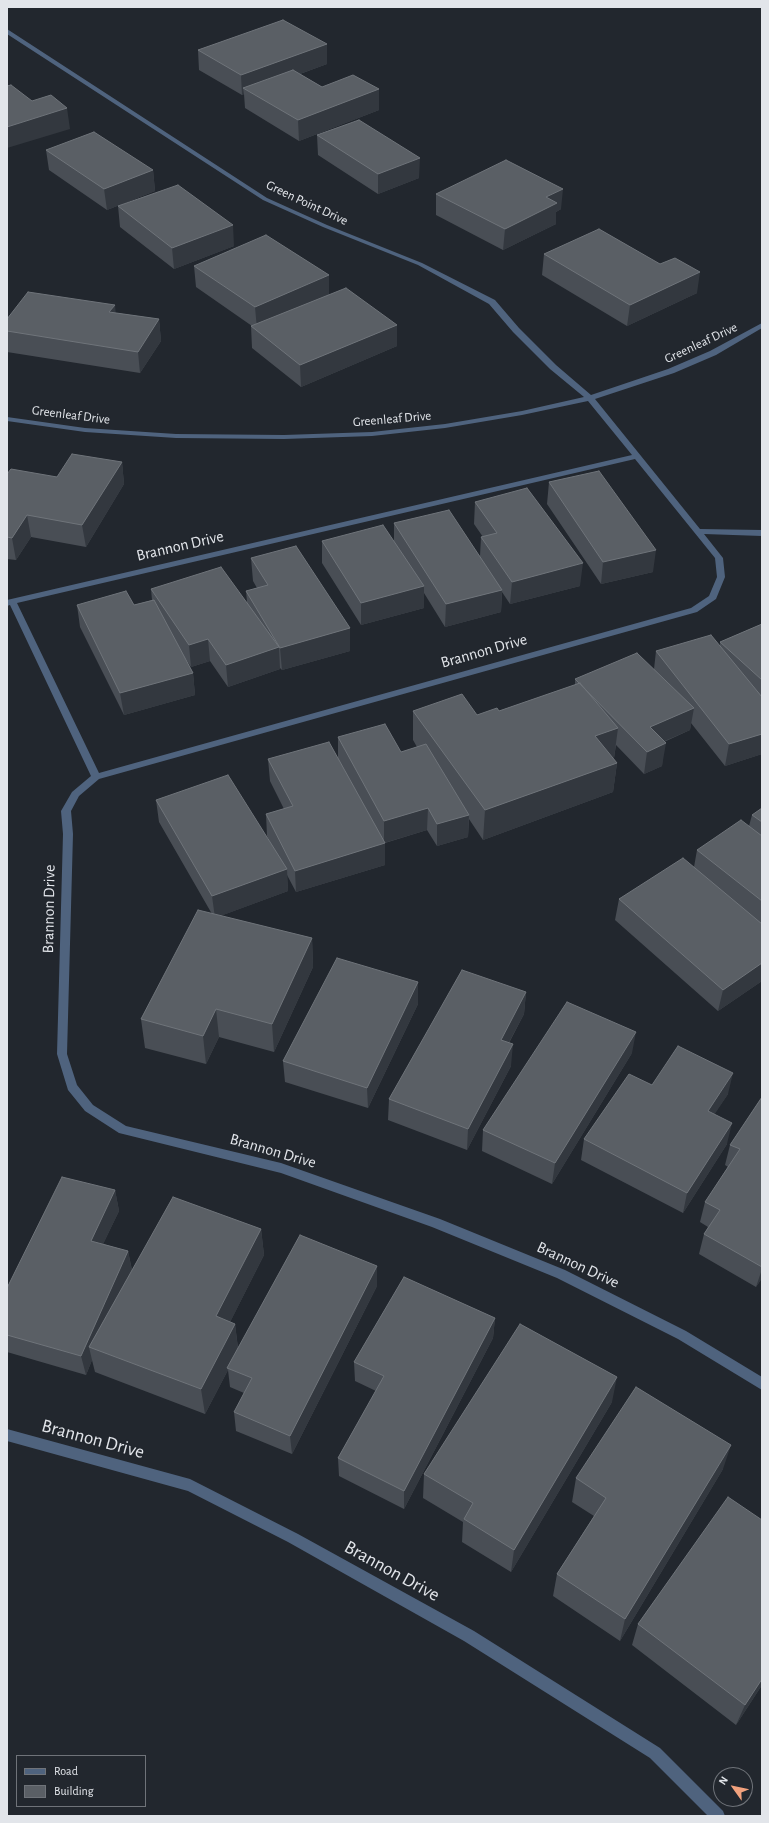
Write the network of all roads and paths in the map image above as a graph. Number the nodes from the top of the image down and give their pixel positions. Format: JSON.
{"nodes":[{"id":1,"x":7,"y":31,"type":"edge"},
{"id":2,"x":762,"y":326,"type":"edge"},
{"id":3,"x":590,"y":398,"type":"junction"},
{"id":4,"x":7,"y":419,"type":"edge"},
{"id":5,"x":636,"y":456,"type":"junction"},
{"id":6,"x":696,"y":531,"type":"junction"},
{"id":7,"x":762,"y":533,"type":"edge"},
{"id":8,"x":10,"y":603,"type":"edge"},
{"id":9,"x":96,"y":777,"type":"junction"},
{"id":10,"x":762,"y":1384,"type":"edge"},
{"id":11,"x":7,"y":1435,"type":"edge"},
{"id":12,"x":718,"y":1816,"type":"edge"}],
"edges":[{"from":1,"to":3,"type":"street","name":"Green Point Drive"},
{"from":2,"to":3,"type":"street","name":"Greenleaf Drive"},
{"from":3,"to":4,"type":"street","name":"Greenleaf Drive"},
{"from":3,"to":5,"type":"street","name":"Brannon Drive"},
{"from":5,"to":6,"type":"street","name":"Brannon Drive"},
{"from":5,"to":8,"type":"street","name":"Brannon Drive"},
{"from":6,"to":7,"type":"street"},
{"from":6,"to":9,"type":"street","name":"Brannon Drive"},
{"from":8,"to":9,"type":"street","name":"Brannon Drive"},
{"from":9,"to":10,"type":"street","name":"Brannon Drive"},
{"from":11,"to":12,"type":"street","name":"Brannon Drive"}]}
